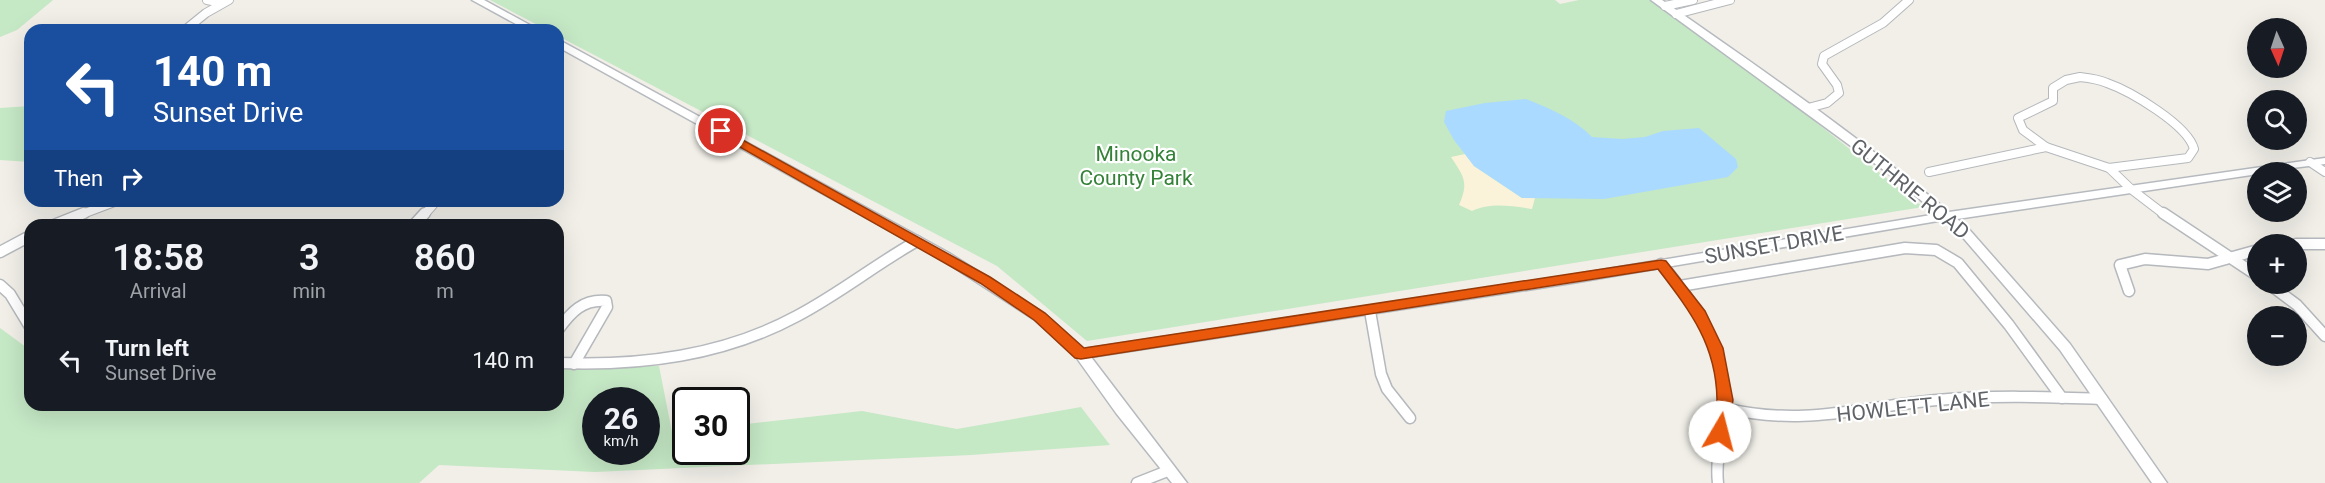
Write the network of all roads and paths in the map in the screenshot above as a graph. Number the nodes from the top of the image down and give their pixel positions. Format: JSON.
{"nodes":[{"id":1,"x":207,"y":0,"type":"edge"},
{"id":2,"x":478,"y":0,"type":"edge"},
{"id":3,"x":1693,"y":0,"type":"edge"},
{"id":4,"x":1702,"y":0,"type":"edge"},
{"id":5,"x":1730,"y":0,"type":"edge"},
{"id":6,"x":1909,"y":0,"type":"edge"},
{"id":7,"x":225,"y":2,"type":"edge"},
{"id":8,"x":1661,"y":3,"type":"edge"},
{"id":9,"x":1710,"y":5,"type":"junction"},
{"id":10,"x":1676,"y":14,"type":"junction"},
{"id":11,"x":194,"y":24,"type":"edge"},
{"id":12,"x":523,"y":24,"type":"edge"},
{"id":13,"x":564,"y":46,"type":"edge"},
{"id":14,"x":1808,"y":108,"type":"junction"},
{"id":15,"x":2046,"y":147,"type":"junction"},
{"id":16,"x":2325,"y":161,"type":"edge"},
{"id":17,"x":2310,"y":162,"type":"junction"},
{"id":18,"x":2109,"y":168,"type":"junction"},
{"id":19,"x":1929,"y":172,"type":"dead end"},
{"id":20,"x":2325,"y":172,"type":"edge"},
{"id":21,"x":2131,"y":189,"type":"junction"},
{"id":22,"x":101,"y":207,"type":"edge"},
{"id":23,"x":431,"y":207,"type":"edge"},
{"id":24,"x":1949,"y":216,"type":"junction"},
{"id":25,"x":70,"y":219,"type":"edge"},
{"id":26,"x":420,"y":219,"type":"edge"},
{"id":27,"x":24,"y":239,"type":"edge"},
{"id":28,"x":917,"y":241,"type":"junction"},
{"id":29,"x":2307,"y":244,"type":"edge"},
{"id":30,"x":2325,"y":244,"type":"edge"},
{"id":31,"x":0,"y":252,"type":"edge"},
{"id":32,"x":2247,"y":253,"type":"edge"},
{"id":33,"x":2231,"y":258,"type":"junction"},
{"id":34,"x":1661,"y":264,"type":"junction"},
{"id":35,"x":2247,"y":269,"type":"edge"},
{"id":36,"x":0,"y":285,"type":"edge"},
{"id":37,"x":1680,"y":286,"type":"junction"},
{"id":38,"x":2129,"y":291,"type":"dead end"},
{"id":39,"x":2282,"y":294,"type":"edge"},
{"id":40,"x":1370,"y":310,"type":"junction"},
{"id":41,"x":24,"y":317,"type":"edge"},
{"id":42,"x":564,"y":321,"type":"edge"},
{"id":43,"x":2325,"y":336,"type":"edge"},
{"id":44,"x":1081,"y":354,"type":"junction"},
{"id":45,"x":564,"y":363,"type":"edge"},
{"id":46,"x":574,"y":364,"type":"junction"},
{"id":47,"x":2062,"y":398,"type":"junction"},
{"id":48,"x":2102,"y":399,"type":"junction"},
{"id":49,"x":1724,"y":408,"type":"junction"},
{"id":50,"x":1410,"y":418,"type":"dead end"},
{"id":51,"x":1170,"y":470,"type":"junction"},
{"id":52,"x":1137,"y":483,"type":"edge"},
{"id":53,"x":1180,"y":483,"type":"edge"},
{"id":54,"x":1718,"y":483,"type":"edge"},
{"id":55,"x":2160,"y":483,"type":"edge"}],
"edges":[{"from":1,"to":7,"type":"street"},
{"from":2,"to":12,"type":"street"},
{"from":3,"to":8,"type":"street"},
{"from":4,"to":9,"type":"street"},
{"from":5,"to":9,"type":"street"},
{"from":6,"to":14,"type":"street"},
{"from":7,"to":11,"type":"street"},
{"from":8,"to":10,"type":"street","name":"GUTHRIE ROAD"},
{"from":9,"to":10,"type":"street"},
{"from":10,"to":14,"type":"street","name":"GUTHRIE ROAD"},
{"from":13,"to":28,"type":"street"},
{"from":14,"to":24,"type":"street","name":"GUTHRIE ROAD"},
{"from":15,"to":18,"type":"street"},
{"from":15,"to":18,"type":"street"},
{"from":15,"to":19,"type":"street"},
{"from":16,"to":17,"type":"street","name":"SUNSET DRIVE"},
{"from":17,"to":20,"type":"street"},
{"from":17,"to":21,"type":"street","name":"SUNSET DRIVE"},
{"from":18,"to":21,"type":"street"},
{"from":21,"to":24,"type":"street","name":"SUNSET DRIVE"},
{"from":21,"to":33,"type":"street"},
{"from":22,"to":25,"type":"street"},
{"from":23,"to":26,"type":"street"},
{"from":24,"to":34,"type":"street","name":"SUNSET DRIVE"},
{"from":24,"to":48,"type":"street","name":"GUTHRIE ROAD"},
{"from":27,"to":31,"type":"street"},
{"from":28,"to":44,"type":"street"},
{"from":28,"to":46,"type":"street"},
{"from":29,"to":30,"type":"street"},
{"from":32,"to":33,"type":"street"},
{"from":33,"to":35,"type":"street"},
{"from":33,"to":38,"type":"street"},
{"from":34,"to":37,"type":"street"},
{"from":34,"to":40,"type":"street","name":"SUNSET DRIVE"},
{"from":36,"to":41,"type":"street"},
{"from":37,"to":47,"type":"street"},
{"from":37,"to":49,"type":"street"},
{"from":39,"to":43,"type":"street"},
{"from":40,"to":44,"type":"street","name":"SUNSET DRIVE"},
{"from":40,"to":50,"type":"street"},
{"from":42,"to":46,"type":"street"},
{"from":44,"to":51,"type":"street"},
{"from":45,"to":46,"type":"street"},
{"from":47,"to":48,"type":"street","name":"HOWLETT LANE"},
{"from":47,"to":49,"type":"street","name":"HOWLETT LANE"},
{"from":48,"to":55,"type":"street","name":"GUTHRIE ROAD"},
{"from":49,"to":54,"type":"street"},
{"from":51,"to":52,"type":"street"},
{"from":51,"to":53,"type":"street"}]}
